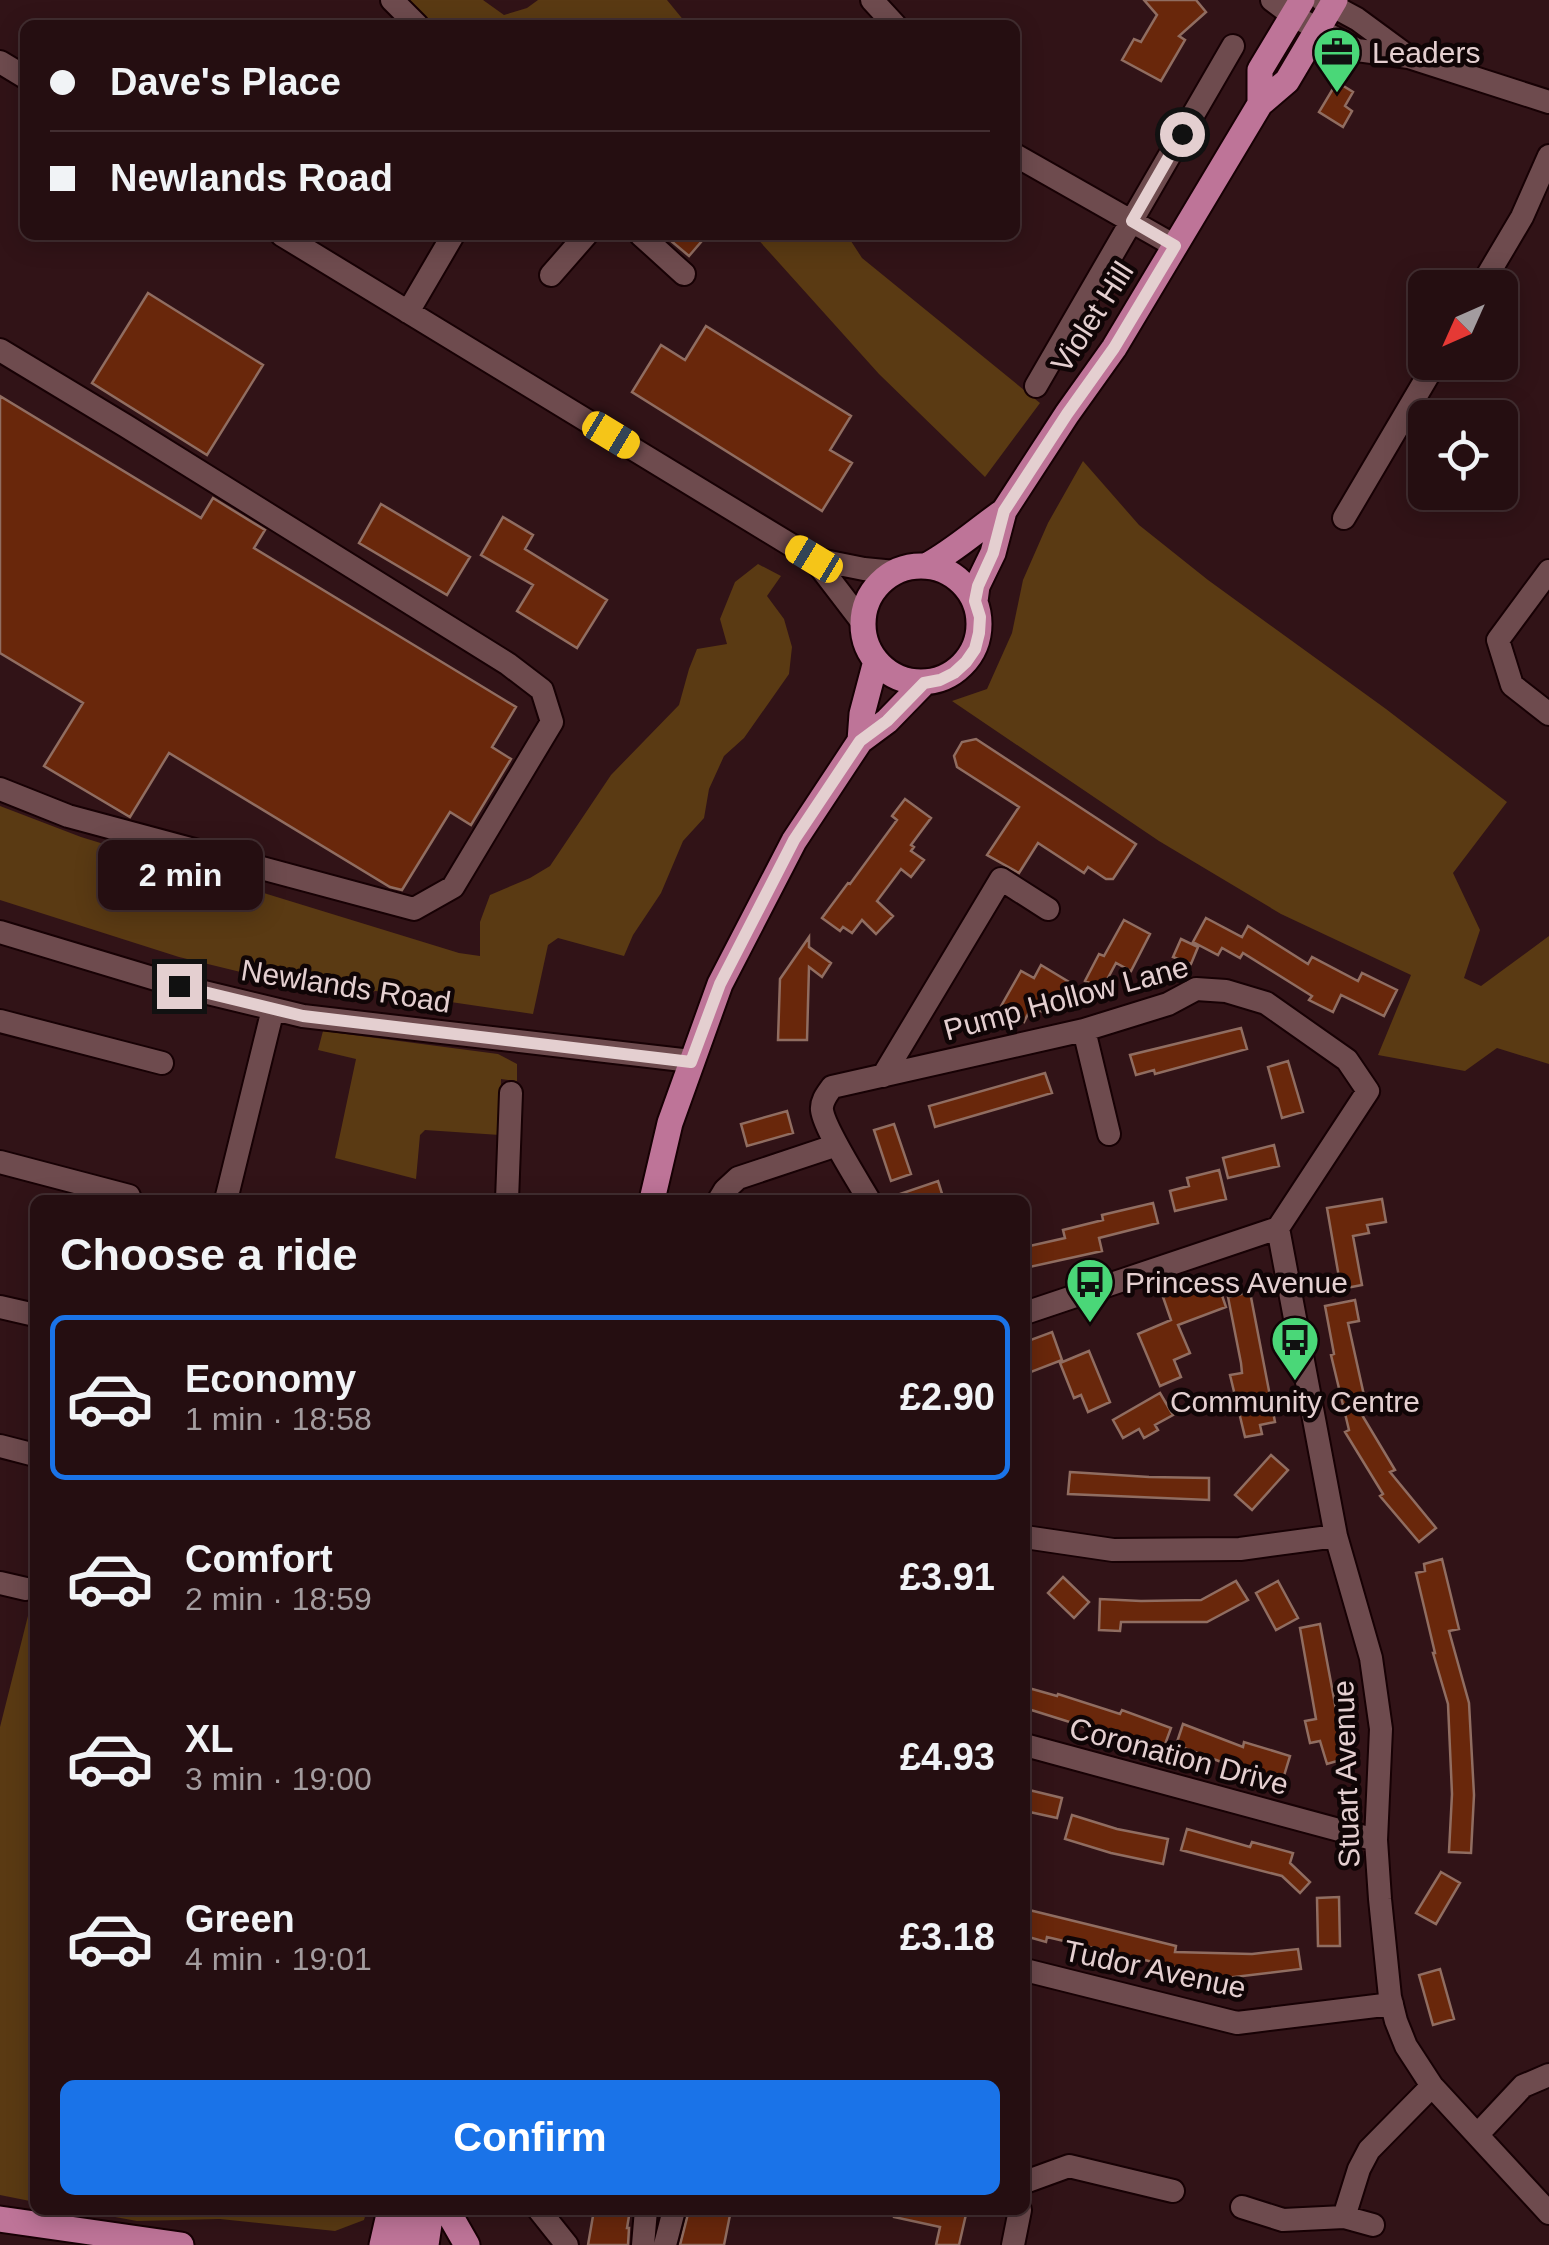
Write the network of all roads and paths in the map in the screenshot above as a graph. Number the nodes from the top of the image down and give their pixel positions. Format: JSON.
{"nodes":[{"id":1,"x":392,"y":0,"type":"edge"},
{"id":2,"x":872,"y":0,"type":"edge"},
{"id":3,"x":1330,"y":2,"type":"edge"},
{"id":4,"x":1289,"y":5,"type":"edge"},
{"id":5,"x":412,"y":20,"type":"edge"},
{"id":6,"x":890,"y":20,"type":"edge"},
{"id":7,"x":1316,"y":29,"type":"junction"},
{"id":8,"x":1234,"y":46,"type":"dead end"},
{"id":9,"x":1409,"y":57,"type":"junction"},
{"id":10,"x":1549,"y":102,"type":"edge"},
{"id":11,"x":1260,"y":104,"type":"junction"},
{"id":12,"x":1549,"y":156,"type":"edge"},
{"id":13,"x":1020,"y":158,"type":"edge"},
{"id":14,"x":1132,"y":221,"type":"junction"},
{"id":15,"x":290,"y":240,"type":"edge"},
{"id":16,"x":450,"y":240,"type":"edge"},
{"id":17,"x":582,"y":240,"type":"edge"},
{"id":18,"x":647,"y":240,"type":"edge"},
{"id":19,"x":1175,"y":246,"type":"junction"},
{"id":20,"x":1491,"y":270,"type":"edge"},
{"id":21,"x":684,"y":274,"type":"dead end"},
{"id":22,"x":551,"y":276,"type":"dead end"},
{"id":23,"x":408,"y":312,"type":"junction"},
{"id":24,"x":0,"y":350,"type":"edge"},
{"id":25,"x":1425,"y":380,"type":"edge"},
{"id":26,"x":1036,"y":386,"type":"dead end"},
{"id":27,"x":1004,"y":511,"type":"junction"},
{"id":28,"x":1344,"y":518,"type":"dead end"},
{"id":29,"x":814,"y":559,"type":"junction"},
{"id":30,"x":926,"y":566,"type":"junction"},
{"id":31,"x":1549,"y":571,"type":"edge"},
{"id":32,"x":895,"y":572,"type":"junction"},
{"id":33,"x":975,"y":601,"type":"junction"},
{"id":34,"x":863,"y":623,"type":"junction"},
{"id":35,"x":876,"y":661,"type":"junction"},
{"id":36,"x":924,"y":683,"type":"junction"},
{"id":37,"x":1549,"y":714,"type":"edge"},
{"id":38,"x":860,"y":741,"type":"junction"},
{"id":39,"x":0,"y":789,"type":"edge"},
{"id":40,"x":1048,"y":909,"type":"dead end"},
{"id":41,"x":0,"y":934,"type":"edge"},
{"id":42,"x":273,"y":1009,"type":"junction"},
{"id":43,"x":0,"y":1021,"type":"edge"},
{"id":44,"x":1084,"y":1030,"type":"junction"},
{"id":45,"x":691,"y":1062,"type":"junction"},
{"id":46,"x":162,"y":1063,"type":"dead end"},
{"id":47,"x":883,"y":1076,"type":"junction"},
{"id":48,"x":511,"y":1093,"type":"dead end"},
{"id":49,"x":1109,"y":1134,"type":"dead end"},
{"id":50,"x":838,"y":1145,"type":"junction"},
{"id":51,"x":0,"y":1162,"type":"edge"},
{"id":52,"x":125,"y":1195,"type":"edge"},
{"id":53,"x":227,"y":1195,"type":"edge"},
{"id":54,"x":507,"y":1195,"type":"edge"},
{"id":55,"x":653,"y":1195,"type":"edge"},
{"id":56,"x":722,"y":1195,"type":"edge"},
{"id":57,"x":865,"y":1195,"type":"edge"},
{"id":58,"x":1278,"y":1228,"type":"junction"},
{"id":59,"x":0,"y":1307,"type":"edge"},
{"id":60,"x":1030,"y":1311,"type":"edge"},
{"id":61,"x":30,"y":1315,"type":"edge"},
{"id":62,"x":0,"y":1446,"type":"edge"},
{"id":63,"x":30,"y":1454,"type":"edge"},
{"id":64,"x":1336,"y":1536,"type":"junction"},
{"id":65,"x":1030,"y":1538,"type":"edge"},
{"id":66,"x":0,"y":1583,"type":"edge"},
{"id":67,"x":26,"y":1589,"type":"dead end"},
{"id":68,"x":1030,"y":1746,"type":"edge"},
{"id":69,"x":1376,"y":1840,"type":"junction"},
{"id":70,"x":1030,"y":1971,"type":"edge"},
{"id":71,"x":1392,"y":2004,"type":"junction"},
{"id":72,"x":1549,"y":2075,"type":"edge"},
{"id":73,"x":1432,"y":2086,"type":"junction"},
{"id":74,"x":1478,"y":2134,"type":"junction"},
{"id":75,"x":1030,"y":2181,"type":"edge"},
{"id":76,"x":1173,"y":2191,"type":"dead end"},
{"id":77,"x":1242,"y":2206,"type":"dead end"},
{"id":78,"x":1549,"y":2213,"type":"edge"},
{"id":79,"x":389,"y":2215,"type":"edge"},
{"id":80,"x":413,"y":2215,"type":"edge"},
{"id":81,"x":430,"y":2215,"type":"edge"},
{"id":82,"x":450,"y":2215,"type":"edge"},
{"id":83,"x":543,"y":2215,"type":"edge"},
{"id":84,"x":646,"y":2215,"type":"edge"},
{"id":85,"x":673,"y":2215,"type":"edge"},
{"id":86,"x":1019,"y":2215,"type":"edge"},
{"id":87,"x":1344,"y":2218,"type":"junction"},
{"id":88,"x":0,"y":2219,"type":"edge"},
{"id":89,"x":1372,"y":2225,"type":"dead end"},
{"id":90,"x":95,"y":2239,"type":"edge"},
{"id":91,"x":139,"y":2243,"type":"edge"},
{"id":92,"x":181,"y":2245,"type":"edge"},
{"id":93,"x":382,"y":2245,"type":"edge"},
{"id":94,"x":406,"y":2245,"type":"edge"},
{"id":95,"x":426,"y":2245,"type":"edge"},
{"id":96,"x":467,"y":2245,"type":"edge"},
{"id":97,"x":567,"y":2245,"type":"edge"},
{"id":98,"x":643,"y":2245,"type":"edge"},
{"id":99,"x":665,"y":2245,"type":"edge"},
{"id":100,"x":1012,"y":2245,"type":"edge"}],
"edges":[{"from":1,"to":5,"type":"street"},
{"from":2,"to":6,"type":"street"},
{"from":3,"to":7,"type":"main road","name":"Violet Hill"},
{"from":3,"to":9,"type":"street"},
{"from":4,"to":7,"type":"street"},
{"from":4,"to":11,"type":"main road","name":"Violet Hill"},
{"from":7,"to":9,"type":"street"},
{"from":7,"to":11,"type":"main road","name":"Violet Hill"},
{"from":8,"to":14,"type":"street"},
{"from":9,"to":10,"type":"street"},
{"from":11,"to":19,"type":"main road","name":"Violet Hill"},
{"from":12,"to":20,"type":"street"},
{"from":13,"to":14,"type":"street"},
{"from":14,"to":19,"type":"street"},
{"from":14,"to":26,"type":"street"},
{"from":15,"to":23,"type":"street"},
{"from":16,"to":23,"type":"street"},
{"from":17,"to":22,"type":"street"},
{"from":18,"to":21,"type":"street"},
{"from":19,"to":27,"type":"main road","name":"Violet Hill"},
{"from":23,"to":29,"type":"street"},
{"from":24,"to":39,"type":"street"},
{"from":25,"to":28,"type":"street"},
{"from":27,"to":30,"type":"main road","name":"Violet Hill"},
{"from":27,"to":33,"type":"main road","name":"Violet Hill"},
{"from":29,"to":32,"type":"street"},
{"from":29,"to":34,"type":"street"},
{"from":30,"to":32,"type":"main road"},
{"from":30,"to":33,"type":"main road"},
{"from":31,"to":37,"type":"street"},
{"from":32,"to":34,"type":"main road"},
{"from":33,"to":36,"type":"main road"},
{"from":34,"to":35,"type":"main road"},
{"from":35,"to":36,"type":"main road"},
{"from":35,"to":38,"type":"main road"},
{"from":36,"to":38,"type":"main road"},
{"from":38,"to":45,"type":"main road"},
{"from":40,"to":47,"type":"street"},
{"from":41,"to":42,"type":"street","name":"Newlands Road"},
{"from":42,"to":45,"type":"street","name":"Newlands Road"},
{"from":42,"to":53,"type":"street"},
{"from":43,"to":46,"type":"street"},
{"from":44,"to":47,"type":"street","name":"Pump Hollow Lane"},
{"from":44,"to":49,"type":"street"},
{"from":44,"to":58,"type":"street","name":"Pump Hollow Lane"},
{"from":45,"to":55,"type":"main road"},
{"from":47,"to":50,"type":"street","name":"Pump Hollow Lane"},
{"from":48,"to":54,"type":"street"},
{"from":50,"to":56,"type":"street"},
{"from":50,"to":57,"type":"street"},
{"from":51,"to":52,"type":"street"},
{"from":58,"to":60,"type":"street"},
{"from":58,"to":64,"type":"street","name":"Stuart Avenue"},
{"from":59,"to":61,"type":"street"},
{"from":62,"to":63,"type":"street"},
{"from":64,"to":65,"type":"street"},
{"from":64,"to":69,"type":"street","name":"Stuart Avenue"},
{"from":66,"to":67,"type":"street"},
{"from":68,"to":69,"type":"street","name":"Coronation Drive"},
{"from":69,"to":71,"type":"street","name":"Stuart Avenue"},
{"from":70,"to":71,"type":"street","name":"Tudor Avenue"},
{"from":71,"to":73,"type":"street","name":"Stuart Avenue"},
{"from":72,"to":74,"type":"street"},
{"from":73,"to":74,"type":"street","name":"Stuart Avenue"},
{"from":73,"to":87,"type":"street"},
{"from":74,"to":78,"type":"street","name":"Stuart Avenue"},
{"from":75,"to":76,"type":"street"},
{"from":77,"to":87,"type":"street"},
{"from":79,"to":93,"type":"main road"},
{"from":80,"to":94,"type":"main road"},
{"from":81,"to":95,"type":"main road"},
{"from":82,"to":96,"type":"main road"},
{"from":83,"to":97,"type":"street"},
{"from":84,"to":98,"type":"street"},
{"from":85,"to":99,"type":"street"},
{"from":86,"to":100,"type":"street"},
{"from":87,"to":89,"type":"street"},
{"from":88,"to":90,"type":"main road"},
{"from":90,"to":91,"type":"main road"},
{"from":91,"to":92,"type":"main road"}]}
